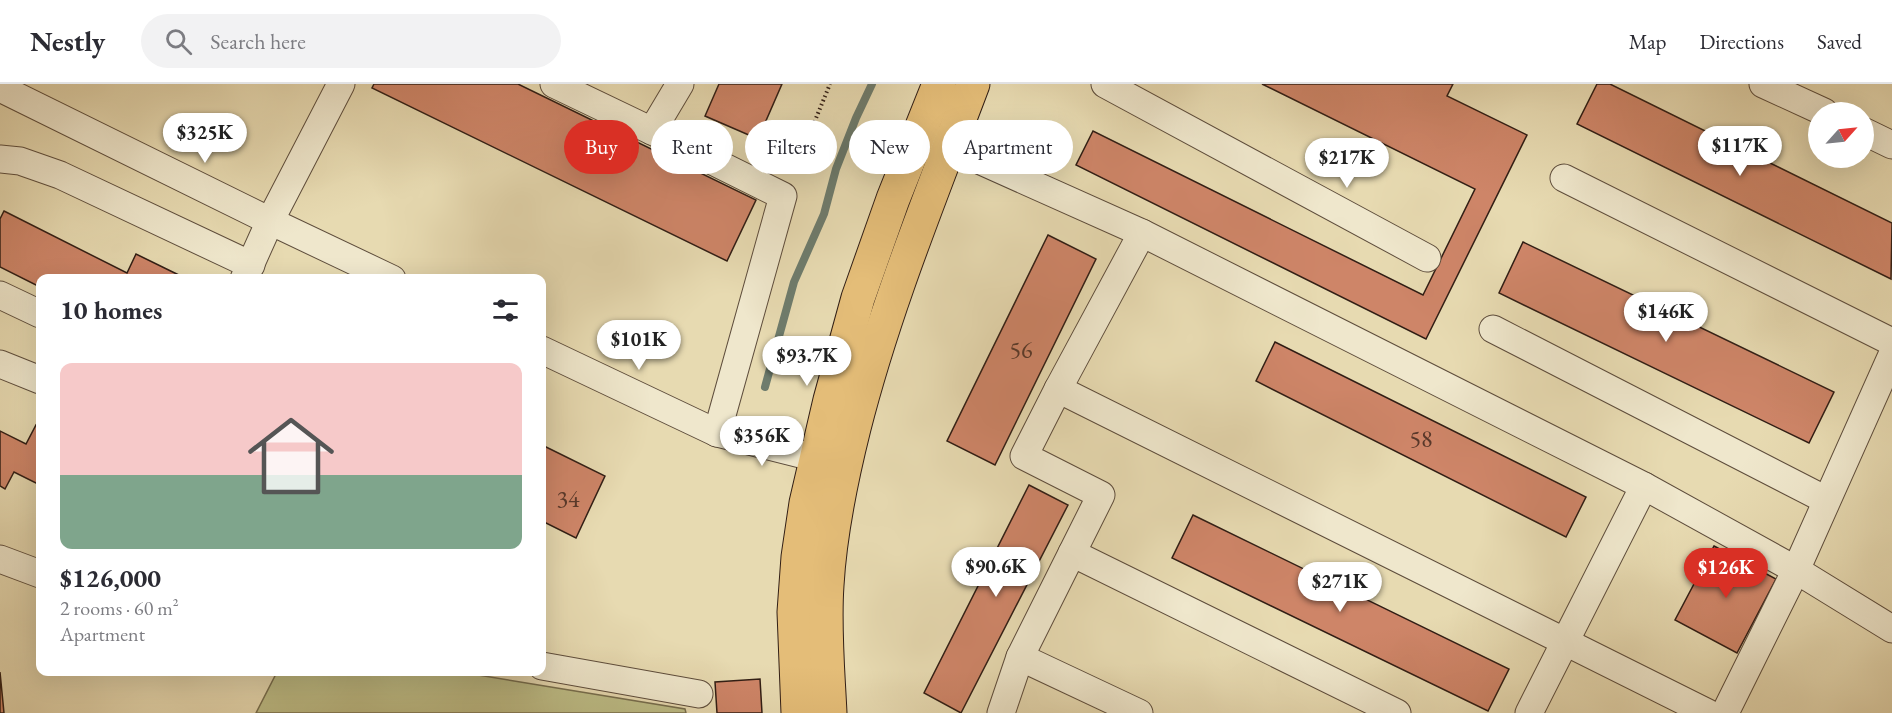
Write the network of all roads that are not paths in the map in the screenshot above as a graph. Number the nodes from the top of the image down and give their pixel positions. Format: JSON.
{"nodes":[{"id":1,"x":341,"y":84,"type":"edge"},
{"id":2,"x":554,"y":84,"type":"edge"},
{"id":3,"x":680,"y":84,"type":"edge"},
{"id":4,"x":939,"y":84,"type":"edge"},
{"id":5,"x":973,"y":84,"type":"edge"},
{"id":6,"x":1106,"y":84,"type":"edge"},
{"id":7,"x":1763,"y":84,"type":"edge"},
{"id":8,"x":0,"y":88,"type":"edge"},
{"id":9,"x":1808,"y":105,"type":"edge"},
{"id":10,"x":659,"y":120,"type":"edge"},
{"id":11,"x":925,"y":120,"type":"edge"},
{"id":12,"x":960,"y":120,"type":"edge"},
{"id":13,"x":651,"y":131,"type":"edge"},
{"id":14,"x":1874,"y":136,"type":"edge"},
{"id":15,"x":1892,"y":145,"type":"edge"},
{"id":16,"x":0,"y":159,"type":"edge"},
{"id":17,"x":942,"y":167,"type":"edge"},
{"id":18,"x":733,"y":171,"type":"edge"},
{"id":19,"x":903,"y":174,"type":"edge"},
{"id":20,"x":1011,"y":174,"type":"edge"},
{"id":21,"x":1564,"y":178,"type":"dead end"},
{"id":22,"x":270,"y":222,"type":"junction"},
{"id":23,"x":1142,"y":232,"type":"junction"},
{"id":24,"x":1427,"y":258,"type":"dead end"},
{"id":25,"x":248,"y":272,"type":"edge"},
{"id":26,"x":381,"y":274,"type":"edge"},
{"id":27,"x":0,"y":295,"type":"edge"},
{"id":28,"x":36,"y":312,"type":"edge"},
{"id":29,"x":1493,"y":329,"type":"dead end"},
{"id":30,"x":1892,"y":342,"type":"edge"},
{"id":31,"x":546,"y":352,"type":"edge"},
{"id":32,"x":1892,"y":355,"type":"edge"},
{"id":33,"x":0,"y":364,"type":"edge"},
{"id":34,"x":36,"y":378,"type":"edge"},
{"id":35,"x":1058,"y":389,"type":"junction"},
{"id":36,"x":717,"y":433,"type":"junction"},
{"id":37,"x":831,"y":461,"type":"junction"},
{"id":38,"x":1644,"y":486,"type":"junction"},
{"id":39,"x":1826,"y":500,"type":"junction"},
{"id":40,"x":1072,"y":552,"type":"junction"},
{"id":41,"x":0,"y":559,"type":"edge"},
{"id":42,"x":1796,"y":570,"type":"junction"},
{"id":43,"x":36,"y":572,"type":"edge"},
{"id":44,"x":1892,"y":629,"type":"edge"},
{"id":45,"x":1566,"y":641,"type":"junction"},
{"id":46,"x":1020,"y":657,"type":"junction"},
{"id":47,"x":546,"y":667,"type":"edge"},
{"id":48,"x":699,"y":694,"type":"dead end"},
{"id":49,"x":798,"y":713,"type":"edge"},
{"id":50,"x":830,"y":713,"type":"edge"},
{"id":51,"x":1001,"y":713,"type":"edge"},
{"id":52,"x":1139,"y":713,"type":"edge"},
{"id":53,"x":1397,"y":713,"type":"edge"},
{"id":54,"x":1529,"y":713,"type":"edge"},
{"id":55,"x":1708,"y":713,"type":"edge"},
{"id":56,"x":1725,"y":713,"type":"edge"}],
"edges":[{"from":1,"to":22,"type":"street"},
{"from":2,"to":13,"type":"street"},
{"from":3,"to":10,"type":"street"},
{"from":4,"to":11,"type":"main road"},
{"from":5,"to":12,"type":"main road"},
{"from":6,"to":24,"type":"street"},
{"from":7,"to":9,"type":"street"},
{"from":8,"to":22,"type":"street"},
{"from":14,"to":15,"type":"street"},
{"from":16,"to":25,"type":"street"},
{"from":17,"to":37,"type":"main road"},
{"from":18,"to":36,"type":"street"},
{"from":19,"to":37,"type":"main road"},
{"from":20,"to":23,"type":"street"},
{"from":21,"to":30,"type":"street"},
{"from":22,"to":25,"type":"street"},
{"from":22,"to":26,"type":"street"},
{"from":23,"to":35,"type":"street"},
{"from":23,"to":38,"type":"street"},
{"from":27,"to":28,"type":"street"},
{"from":29,"to":39,"type":"street"},
{"from":31,"to":36,"type":"street"},
{"from":32,"to":39,"type":"street"},
{"from":33,"to":34,"type":"street"},
{"from":35,"to":40,"type":"street"},
{"from":35,"to":45,"type":"street"},
{"from":36,"to":37,"type":"street"},
{"from":37,"to":49,"type":"main road"},
{"from":37,"to":50,"type":"main road"},
{"from":38,"to":42,"type":"street"},
{"from":38,"to":45,"type":"street"},
{"from":39,"to":42,"type":"street"},
{"from":40,"to":46,"type":"street"},
{"from":40,"to":53,"type":"street"},
{"from":41,"to":43,"type":"street"},
{"from":42,"to":44,"type":"street"},
{"from":42,"to":56,"type":"street"},
{"from":45,"to":54,"type":"street"},
{"from":45,"to":55,"type":"street"},
{"from":46,"to":51,"type":"street"},
{"from":46,"to":52,"type":"street"},
{"from":47,"to":48,"type":"street"}]}
